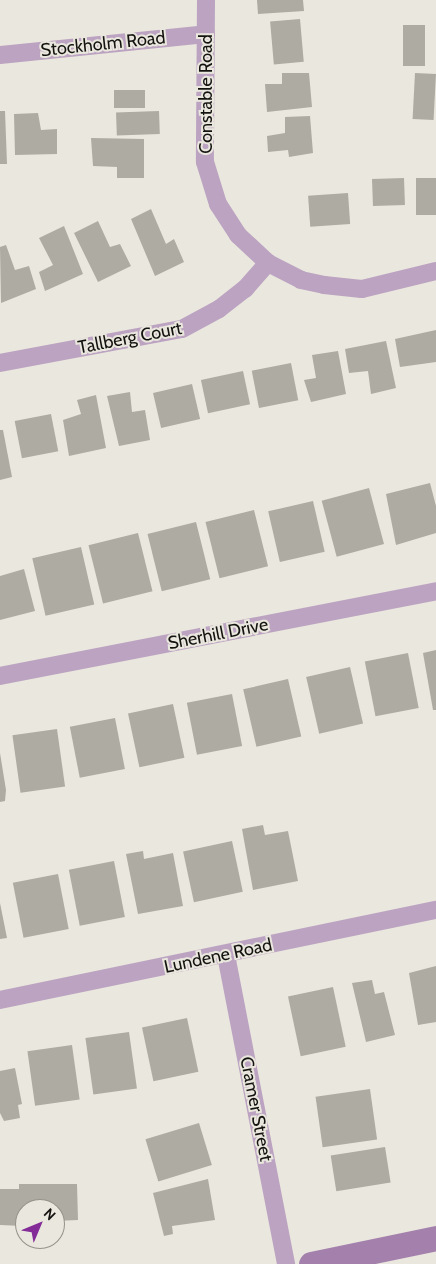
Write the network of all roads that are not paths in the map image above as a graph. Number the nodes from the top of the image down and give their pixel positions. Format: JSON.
{"nodes":[{"id":1,"x":206,"y":0,"type":"edge"},
{"id":2,"x":206,"y":34,"type":"junction"},
{"id":3,"x":0,"y":55,"type":"edge"},
{"id":4,"x":268,"y":263,"type":"junction"},
{"id":5,"x":436,"y":271,"type":"edge"},
{"id":6,"x":0,"y":363,"type":"edge"},
{"id":7,"x":436,"y":591,"type":"edge"},
{"id":8,"x":0,"y":676,"type":"edge"},
{"id":9,"x":436,"y":910,"type":"edge"},
{"id":10,"x":226,"y":955,"type":"junction"},
{"id":11,"x":0,"y":1000,"type":"edge"},
{"id":12,"x":436,"y":1238,"type":"edge"},
{"id":13,"x":286,"y":1264,"type":"edge"},
{"id":14,"x":311,"y":1264,"type":"edge"}],
"edges":[{"from":1,"to":2,"type":"street","name":"Constable Road"},
{"from":2,"to":3,"type":"street","name":"Stockholm Road"},
{"from":2,"to":4,"type":"street","name":"Constable Road"},
{"from":4,"to":5,"type":"street","name":"Constable Road"},
{"from":4,"to":6,"type":"street","name":"Tallberg Court"},
{"from":7,"to":8,"type":"street","name":"Sherhill Drive"},
{"from":9,"to":10,"type":"street","name":"Lundene Road"},
{"from":10,"to":11,"type":"street","name":"Lundene Road"},
{"from":10,"to":13,"type":"street","name":"Cramer Street"},
{"from":12,"to":14,"type":"street"}]}
